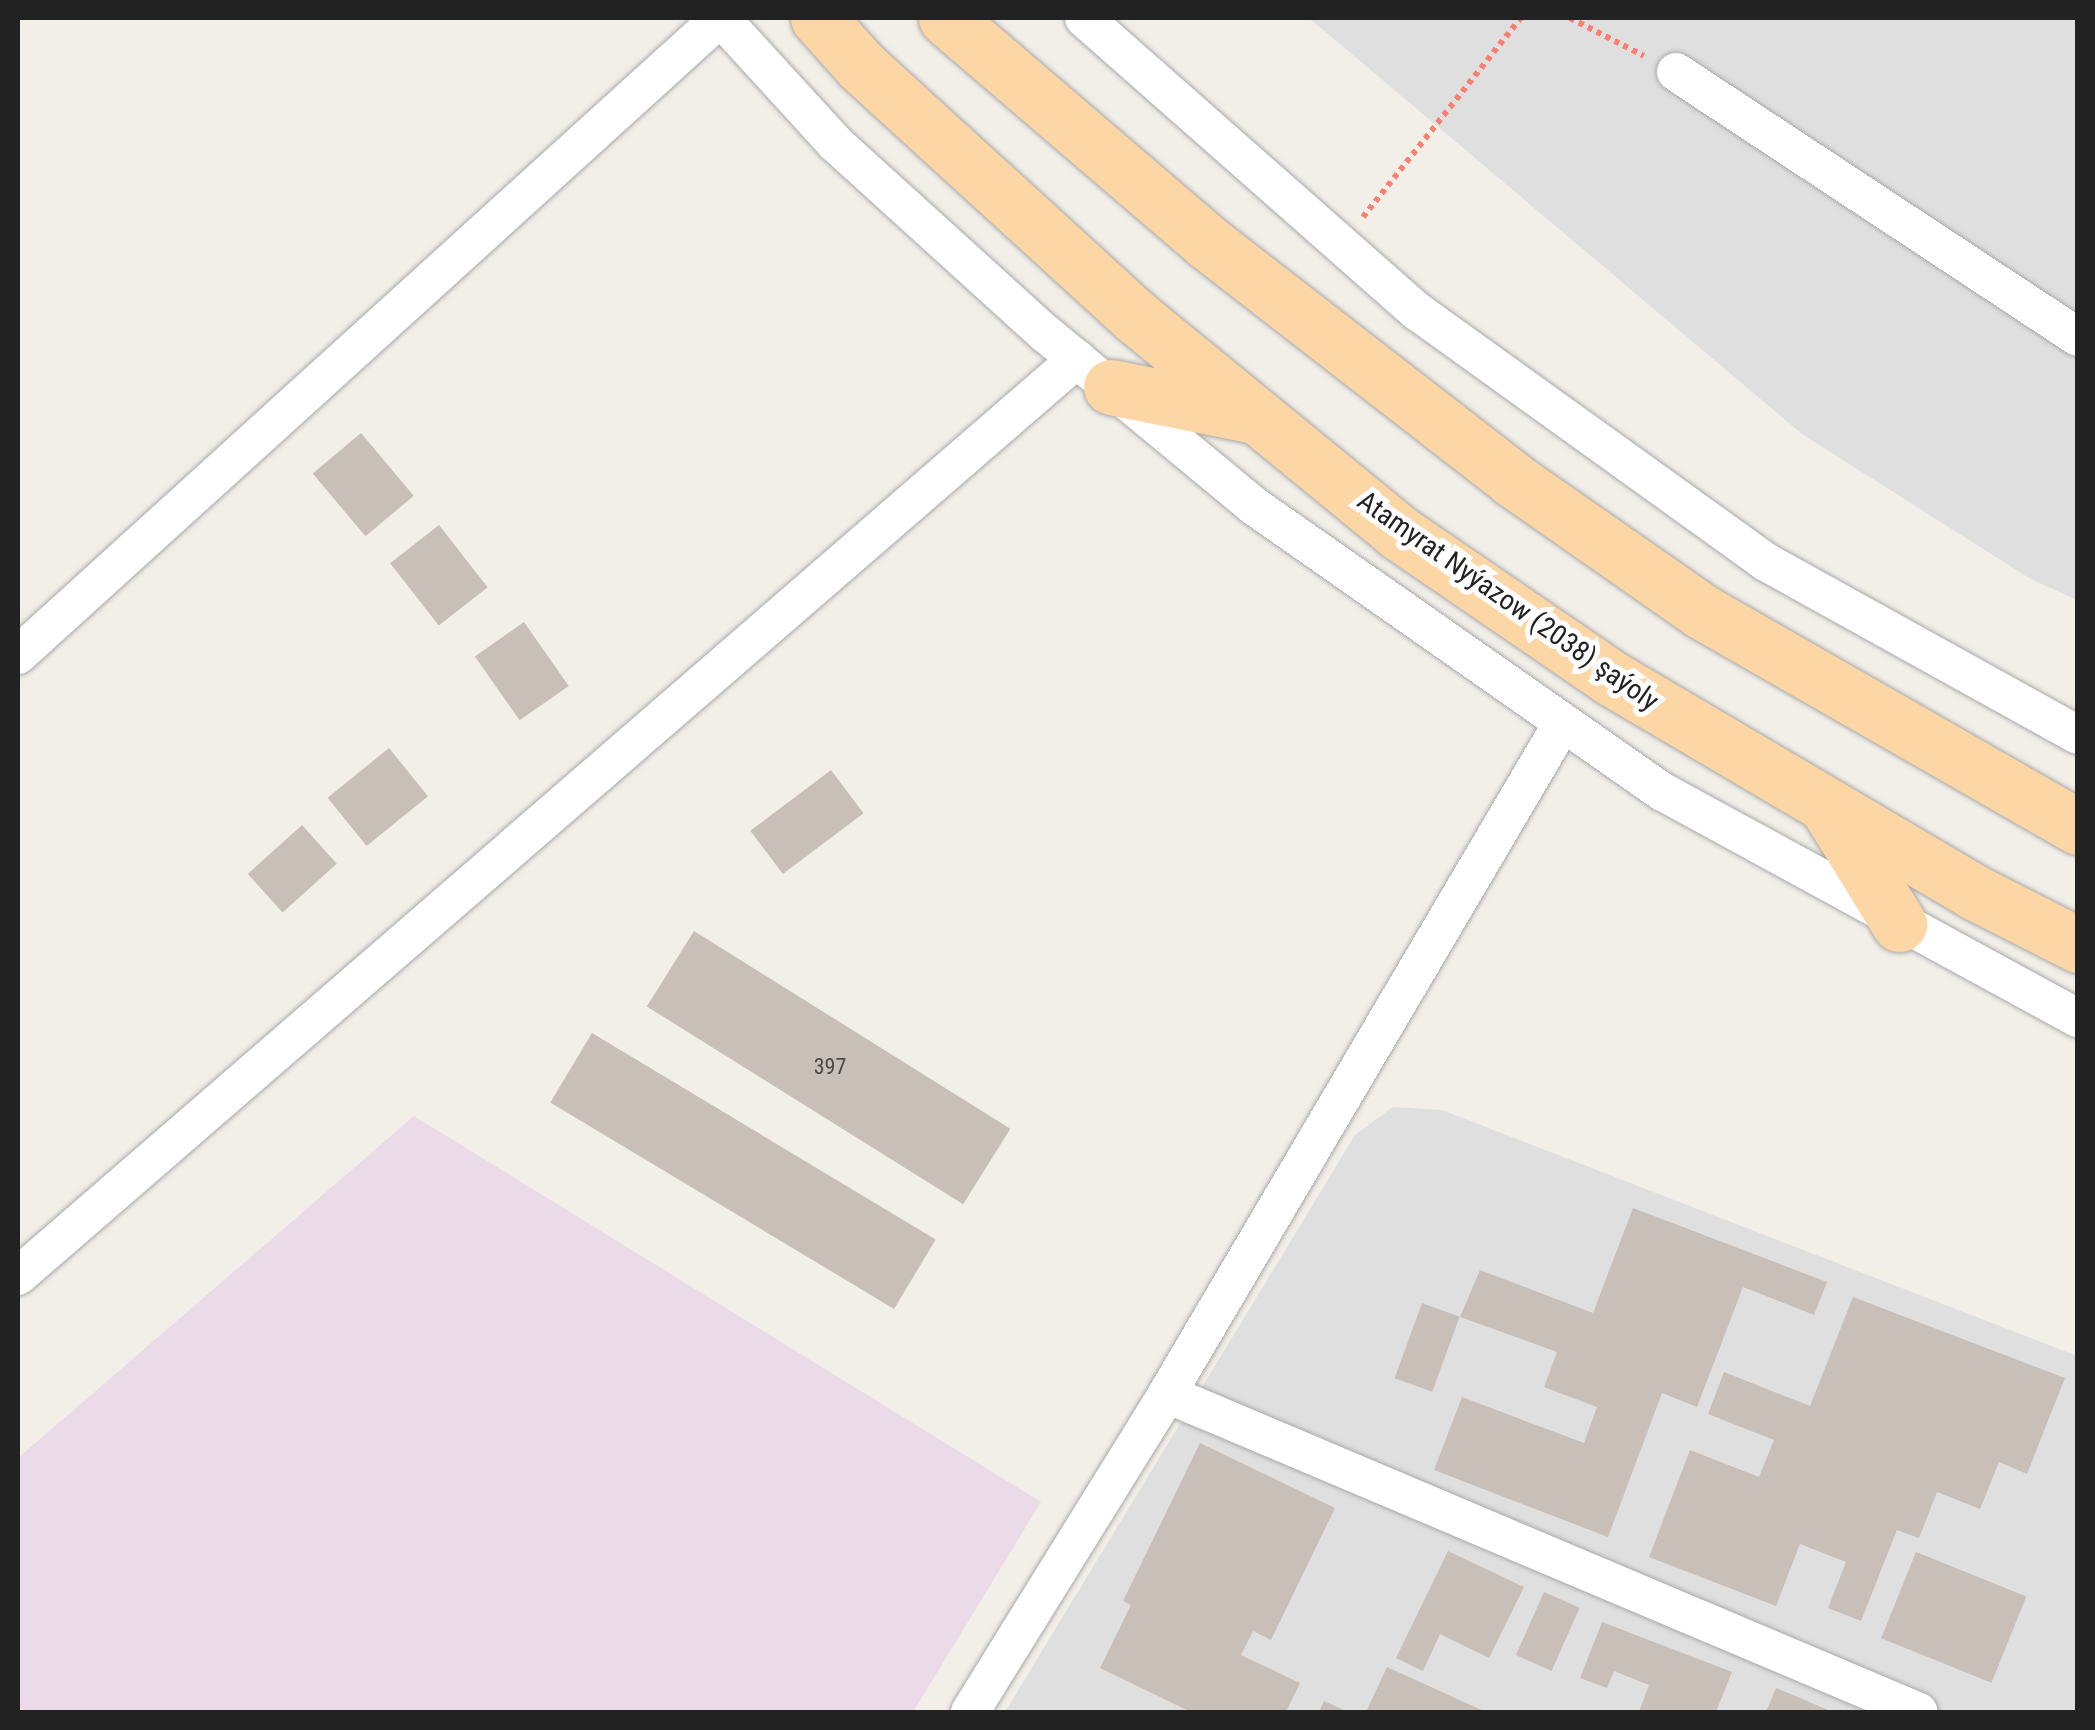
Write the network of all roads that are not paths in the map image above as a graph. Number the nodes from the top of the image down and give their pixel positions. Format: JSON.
{"nodes":[{"id":1,"x":721,"y":18,"type":"edge"},
{"id":2,"x":818,"y":18,"type":"edge"},
{"id":3,"x":946,"y":18,"type":"edge"},
{"id":4,"x":1084,"y":18,"type":"edge"},
{"id":5,"x":1676,"y":72,"type":"road end"},
{"id":6,"x":2078,"y":337,"type":"edge"},
{"id":7,"x":1094,"y":373,"type":"junction"},
{"id":8,"x":1256,"y":416,"type":"junction"},
{"id":9,"x":18,"y":655,"type":"edge"},
{"id":10,"x":1562,"y":724,"type":"junction"},
{"id":11,"x":2078,"y":735,"type":"edge"},
{"id":12,"x":1824,"y":804,"type":"junction"},
{"id":13,"x":2078,"y":827,"type":"edge"},
{"id":14,"x":1900,"y":924,"type":"junction"},
{"id":15,"x":2078,"y":944,"type":"edge"},
{"id":16,"x":2078,"y":1018,"type":"edge"},
{"id":17,"x":18,"y":1276,"type":"edge"},
{"id":18,"x":1167,"y":1394,"type":"junction"},
{"id":19,"x":970,"y":1712,"type":"edge"},
{"id":20,"x":1919,"y":1712,"type":"edge"}],
"edges":[{"from":1,"to":7,"type":"street"},
{"from":1,"to":9,"type":"street"},
{"from":2,"to":8,"type":"main road","name":"Atamyrat Nyýazow (2038) şaýoly"},
{"from":3,"to":13,"type":"main road"},
{"from":4,"to":11,"type":"street"},
{"from":5,"to":6,"type":"street"},
{"from":7,"to":8,"type":"main road"},
{"from":7,"to":10,"type":"street"},
{"from":7,"to":17,"type":"street"},
{"from":8,"to":12,"type":"main road","name":"Atamyrat Nyýazow (2038) şaýoly"},
{"from":10,"to":14,"type":"street"},
{"from":10,"to":18,"type":"street"},
{"from":12,"to":14,"type":"main road"},
{"from":12,"to":15,"type":"main road","name":"Atamyrat Nyýazow (2038) şaýoly"},
{"from":14,"to":16,"type":"street"},
{"from":18,"to":19,"type":"street"},
{"from":18,"to":20,"type":"street"}]}
